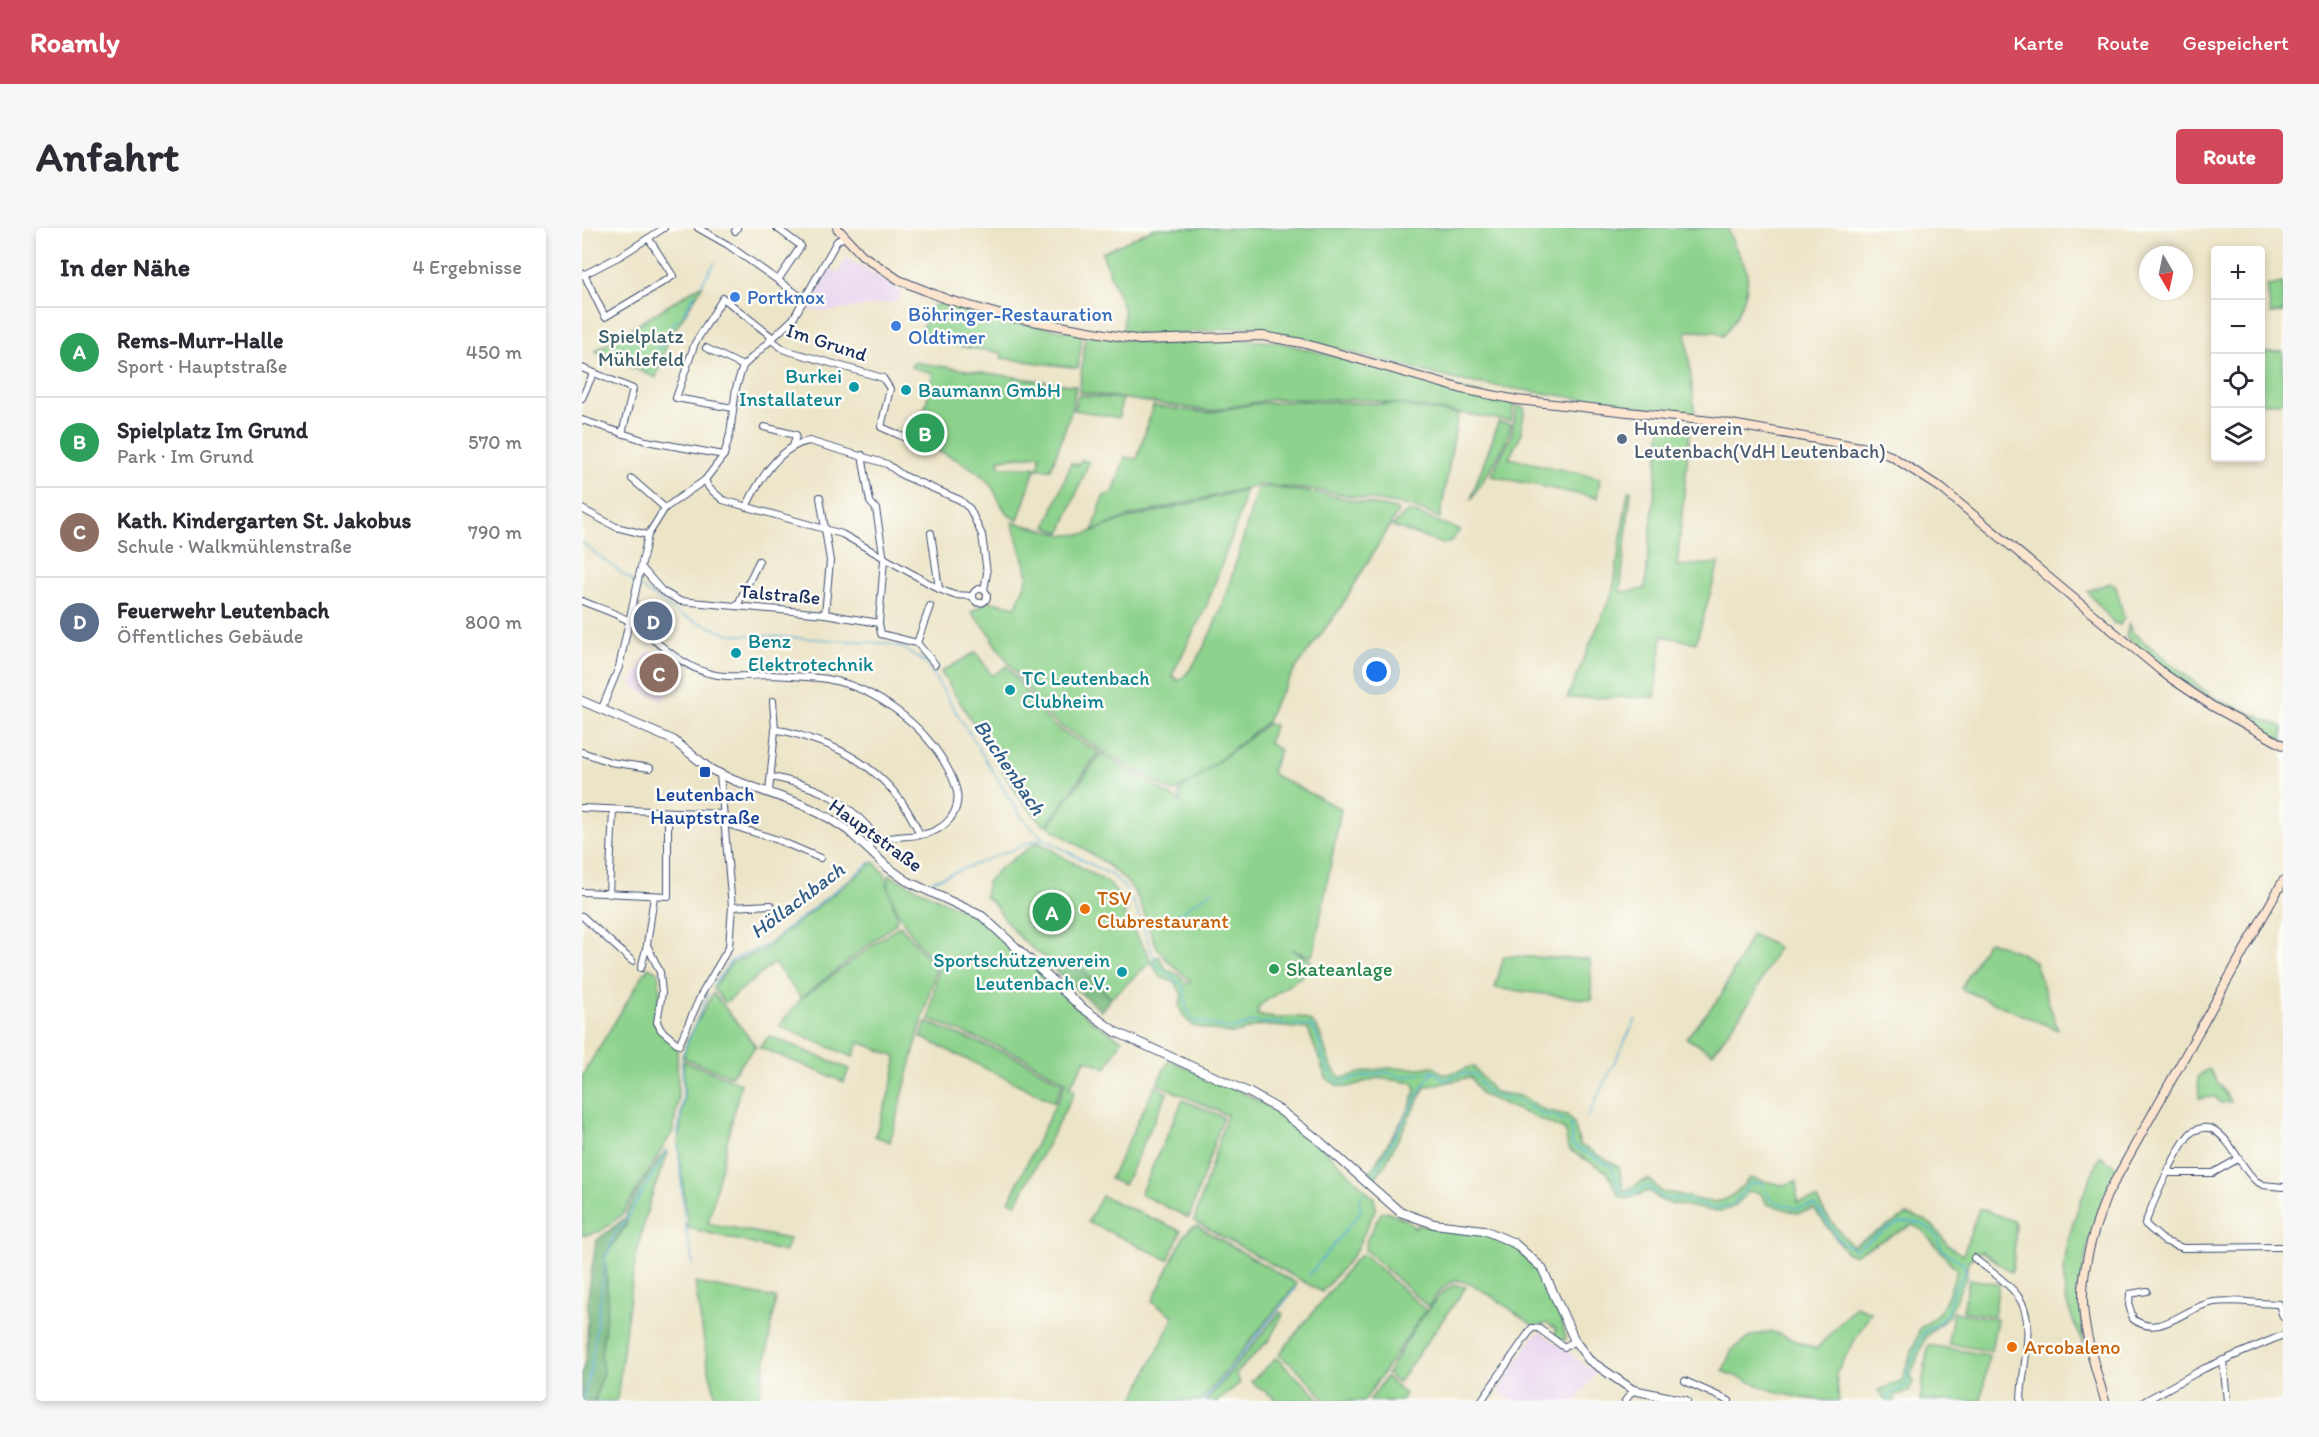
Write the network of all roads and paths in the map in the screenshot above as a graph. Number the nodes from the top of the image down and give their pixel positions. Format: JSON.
{"nodes":[{"id":1,"x":664,"y":228,"type":"edge"},
{"id":2,"x":698,"y":228,"type":"edge"},
{"id":3,"x":777,"y":228,"type":"edge"},
{"id":4,"x":837,"y":228,"type":"edge"},
{"id":5,"x":844,"y":237,"type":"junction"},
{"id":6,"x":649,"y":239,"type":"junction"},
{"id":7,"x":583,"y":274,"type":"edge"},
{"id":8,"x":778,"y":280,"type":"junction"},
{"id":9,"x":804,"y":299,"type":"junction"},
{"id":10,"x":771,"y":338,"type":"junction"},
{"id":11,"x":706,"y":348,"type":"dead end"},
{"id":12,"x":743,"y":366,"type":"junction"},
{"id":13,"x":582,"y":368,"type":"edge"},
{"id":14,"x":593,"y":374,"type":"junction"},
{"id":15,"x":582,"y":398,"type":"edge"},
{"id":16,"x":733,"y":408,"type":"junction"},
{"id":17,"x":582,"y":420,"type":"edge"},
{"id":18,"x":764,"y":427,"type":"dead end"},
{"id":19,"x":622,"y":434,"type":"junction"},
{"id":20,"x":924,"y":446,"type":"dead end"},
{"id":21,"x":793,"y":447,"type":"junction"},
{"id":22,"x":724,"y":455,"type":"junction"},
{"id":23,"x":862,"y":455,"type":"junction"},
{"id":24,"x":632,"y":479,"type":"dead end"},
{"id":25,"x":705,"y":480,"type":"junction"},
{"id":26,"x":820,"y":497,"type":"dead end"},
{"id":27,"x":746,"y":507,"type":"junction"},
{"id":28,"x":666,"y":508,"type":"junction"},
{"id":29,"x":582,"y":509,"type":"edge"},
{"id":30,"x":825,"y":527,"type":"junction"},
{"id":31,"x":931,"y":532,"type":"dead end"},
{"id":32,"x":648,"y":535,"type":"junction"},
{"id":33,"x":884,"y":560,"type":"junction"},
{"id":34,"x":759,"y":561,"type":"dead end"},
{"id":35,"x":642,"y":568,"type":"junction"},
{"id":36,"x":939,"y":589,"type":"junction"},
{"id":37,"x":984,"y":590,"type":"junction"},
{"id":38,"x":973,"y":596,"type":"junction"},
{"id":39,"x":582,"y":601,"type":"edge"},
{"id":40,"x":737,"y":606,"type":"junction"},
{"id":41,"x":930,"y":606,"type":"dead end"},
{"id":42,"x":825,"y":614,"type":"junction"},
{"id":43,"x":630,"y":621,"type":"junction"},
{"id":44,"x":879,"y":623,"type":"junction"},
{"id":45,"x":917,"y":643,"type":"junction"},
{"id":46,"x":935,"y":664,"type":"dead end"},
{"id":47,"x":582,"y":701,"type":"edge"},
{"id":48,"x":773,"y":701,"type":"dead end"},
{"id":49,"x":602,"y":708,"type":"junction"},
{"id":50,"x":775,"y":730,"type":"junction"},
{"id":51,"x":2283,"y":745,"type":"edge"},
{"id":52,"x":582,"y":752,"type":"edge"},
{"id":53,"x":650,"y":768,"type":"dead end"},
{"id":54,"x":720,"y":774,"type":"junction"},
{"id":55,"x":772,"y":777,"type":"junction"},
{"id":56,"x":769,"y":792,"type":"junction"},
{"id":57,"x":582,"y":808,"type":"edge"},
{"id":58,"x":613,"y":810,"type":"junction"},
{"id":59,"x":668,"y":812,"type":"junction"},
{"id":60,"x":723,"y":814,"type":"junction"},
{"id":61,"x":724,"y":823,"type":"junction"},
{"id":62,"x":920,"y":835,"type":"junction"},
{"id":63,"x":878,"y":839,"type":"junction"},
{"id":64,"x":867,"y":847,"type":"junction"},
{"id":65,"x":820,"y":858,"type":"dead end"},
{"id":66,"x":2283,"y":882,"type":"edge"},
{"id":67,"x":582,"y":892,"type":"edge"},
{"id":68,"x":609,"y":894,"type":"junction"},
{"id":69,"x":654,"y":896,"type":"junction"},
{"id":70,"x":771,"y":905,"type":"dead end"},
{"id":71,"x":732,"y":907,"type":"junction"},
{"id":72,"x":582,"y":916,"type":"edge"},
{"id":73,"x":647,"y":945,"type":"junction"},
{"id":74,"x":632,"y":962,"type":"dead end"},
{"id":75,"x":641,"y":968,"type":"dead end"},
{"id":76,"x":2238,"y":1159,"type":"junction"},
{"id":77,"x":2167,"y":1173,"type":"junction"},
{"id":78,"x":2283,"y":1187,"type":"edge"},
{"id":79,"x":2283,"y":1247,"type":"edge"},
{"id":80,"x":1974,"y":1258,"type":"dead end"},
{"id":81,"x":2146,"y":1291,"type":"dead end"},
{"id":82,"x":2281,"y":1302,"type":"edge"},
{"id":83,"x":2283,"y":1317,"type":"edge"},
{"id":84,"x":2283,"y":1335,"type":"edge"},
{"id":85,"x":1575,"y":1341,"type":"junction"},
{"id":86,"x":2223,"y":1360,"type":"junction"},
{"id":87,"x":1684,"y":1381,"type":"dead end"},
{"id":88,"x":1633,"y":1390,"type":"junction"},
{"id":89,"x":1481,"y":1401,"type":"edge"},
{"id":90,"x":1625,"y":1401,"type":"edge"},
{"id":91,"x":1686,"y":1401,"type":"edge"},
{"id":92,"x":1729,"y":1401,"type":"edge"},
{"id":93,"x":2020,"y":1401,"type":"edge"},
{"id":94,"x":2104,"y":1401,"type":"edge"},
{"id":95,"x":2145,"y":1401,"type":"edge"},
{"id":96,"x":2227,"y":1401,"type":"edge"}],
"edges":[{"from":1,"to":6,"type":"street"},
{"from":2,"to":8,"type":"street"},
{"from":3,"to":8,"type":"street"},
{"from":4,"to":5,"type":"main road"},
{"from":5,"to":9,"type":"street"},
{"from":5,"to":51,"type":"main road"},
{"from":6,"to":7,"type":"street"},
{"from":6,"to":7,"type":"street"},
{"from":8,"to":9,"type":"street"},
{"from":9,"to":10,"type":"street"},
{"from":10,"to":12,"type":"street"},
{"from":10,"to":16,"type":"street"},
{"from":10,"to":20,"type":"street","name":"Im Grund"},
{"from":11,"to":12,"type":"street"},
{"from":12,"to":16,"type":"street"},
{"from":13,"to":14,"type":"street"},
{"from":14,"to":15,"type":"street"},
{"from":14,"to":19,"type":"street"},
{"from":16,"to":22,"type":"street"},
{"from":17,"to":19,"type":"street"},
{"from":18,"to":21,"type":"street"},
{"from":19,"to":22,"type":"street"},
{"from":21,"to":23,"type":"street"},
{"from":21,"to":27,"type":"street"},
{"from":22,"to":25,"type":"street"},
{"from":23,"to":33,"type":"street"},
{"from":23,"to":37,"type":"street"},
{"from":24,"to":28,"type":"street"},
{"from":25,"to":27,"type":"street"},
{"from":25,"to":28,"type":"street"},
{"from":26,"to":30,"type":"street"},
{"from":27,"to":30,"type":"street"},
{"from":28,"to":32,"type":"street"},
{"from":29,"to":32,"type":"street"},
{"from":30,"to":33,"type":"street"},
{"from":30,"to":42,"type":"street"},
{"from":31,"to":36,"type":"street"},
{"from":32,"to":35,"type":"street"},
{"from":33,"to":36,"type":"street"},
{"from":33,"to":44,"type":"street"},
{"from":34,"to":40,"type":"street"},
{"from":35,"to":40,"type":"street","name":"Talstraße"},
{"from":35,"to":43,"type":"street"},
{"from":36,"to":38,"type":"street"},
{"from":37,"to":38,"type":"street"},
{"from":37,"to":38,"type":"street"},
{"from":39,"to":43,"type":"street"},
{"from":40,"to":42,"type":"street","name":"Talstraße"},
{"from":41,"to":45,"type":"street"},
{"from":42,"to":44,"type":"street","name":"Talstraße"},
{"from":43,"to":49,"type":"street"},
{"from":43,"to":62,"type":"street"},
{"from":44,"to":45,"type":"street","name":"Talstraße"},
{"from":45,"to":46,"type":"street"},
{"from":47,"to":49,"type":"street","name":"Hauptstraße"},
{"from":48,"to":50,"type":"street"},
{"from":49,"to":54,"type":"street","name":"Hauptstraße"},
{"from":50,"to":55,"type":"street"},
{"from":50,"to":62,"type":"street"},
{"from":52,"to":53,"type":"street"},
{"from":54,"to":56,"type":"street","name":"Hauptstraße"},
{"from":54,"to":60,"type":"street"},
{"from":55,"to":56,"type":"street"},
{"from":55,"to":63,"type":"street"},
{"from":56,"to":64,"type":"street","name":"Hauptstraße"},
{"from":57,"to":58,"type":"street"},
{"from":58,"to":59,"type":"street"},
{"from":58,"to":68,"type":"street"},
{"from":59,"to":60,"type":"street"},
{"from":59,"to":69,"type":"street"},
{"from":60,"to":61,"type":"street"},
{"from":61,"to":65,"type":"street"},
{"from":61,"to":71,"type":"street"},
{"from":62,"to":63,"type":"street"},
{"from":63,"to":64,"type":"street"},
{"from":64,"to":85,"type":"street","name":"Hauptstraße"},
{"from":66,"to":94,"type":"main road"},
{"from":67,"to":68,"type":"street"},
{"from":68,"to":69,"type":"street"},
{"from":69,"to":73,"type":"street"},
{"from":70,"to":71,"type":"street"},
{"from":71,"to":73,"type":"street"},
{"from":72,"to":74,"type":"street"},
{"from":73,"to":75,"type":"street"},
{"from":76,"to":77,"type":"street"},
{"from":76,"to":77,"type":"street"},
{"from":76,"to":78,"type":"street"},
{"from":77,"to":79,"type":"street"},
{"from":80,"to":93,"type":"street"},
{"from":81,"to":82,"type":"street"},
{"from":82,"to":83,"type":"street"},
{"from":84,"to":86,"type":"street"},
{"from":85,"to":88,"type":"street","name":"Hauptstraße"},
{"from":85,"to":89,"type":"street"},
{"from":86,"to":95,"type":"street"},
{"from":86,"to":96,"type":"street"},
{"from":87,"to":92,"type":"street"},
{"from":88,"to":90,"type":"street"},
{"from":88,"to":91,"type":"street"}]}
